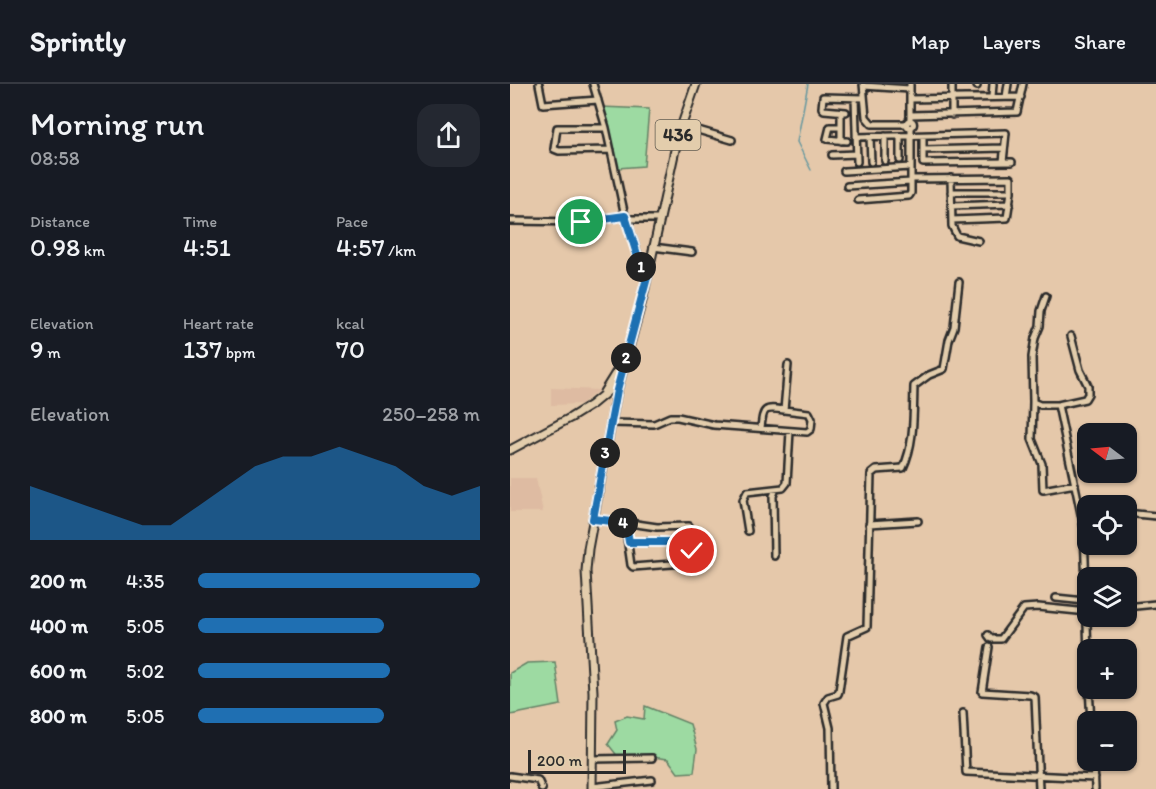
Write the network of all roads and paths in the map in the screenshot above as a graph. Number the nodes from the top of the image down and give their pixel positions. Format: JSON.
{"nodes":[{"id":1,"x":539,"y":84,"type":"edge"},
{"id":2,"x":593,"y":84,"type":"edge"},
{"id":3,"x":696,"y":84,"type":"edge"},
{"id":4,"x":952,"y":84,"type":"edge"},
{"id":5,"x":993,"y":84,"type":"edge"},
{"id":6,"x":1008,"y":84,"type":"edge"},
{"id":7,"x":1023,"y":84,"type":"edge"},
{"id":8,"x":863,"y":85,"type":"edge"},
{"id":9,"x":886,"y":86,"type":"edge"},
{"id":10,"x":910,"y":87,"type":"edge"},
{"id":11,"x":992,"y":97,"type":"junction"},
{"id":12,"x":1006,"y":97,"type":"junction"},
{"id":13,"x":1021,"y":97,"type":"junction"},
{"id":14,"x":855,"y":98,"type":"junction"},
{"id":15,"x":864,"y":98,"type":"junction"},
{"id":16,"x":910,"y":99,"type":"junction"},
{"id":17,"x":951,"y":99,"type":"junction"},
{"id":18,"x":598,"y":100,"type":"junction"},
{"id":19,"x":952,"y":115,"type":"junction"},
{"id":20,"x":910,"y":122,"type":"junction"},
{"id":21,"x":681,"y":125,"type":"junction"},
{"id":22,"x":841,"y":127,"type":"junction"},
{"id":23,"x":606,"y":128,"type":"junction"},
{"id":24,"x":1013,"y":132,"type":"dead end"},
{"id":25,"x":1006,"y":133,"type":"junction"},
{"id":26,"x":870,"y":136,"type":"junction"},
{"id":27,"x":885,"y":136,"type":"junction"},
{"id":28,"x":900,"y":136,"type":"junction"},
{"id":29,"x":912,"y":136,"type":"junction"},
{"id":30,"x":923,"y":136,"type":"junction"},
{"id":31,"x":856,"y":137,"type":"junction"},
{"id":32,"x":732,"y":140,"type":"dead end"},
{"id":33,"x":1003,"y":148,"type":"junction"},
{"id":34,"x":611,"y":150,"type":"junction"},
{"id":35,"x":923,"y":150,"type":"junction"},
{"id":36,"x":856,"y":154,"type":"junction"},
{"id":37,"x":832,"y":155,"type":"dead end"},
{"id":38,"x":900,"y":160,"type":"dead end"},
{"id":39,"x":885,"y":161,"type":"dead end"},
{"id":40,"x":857,"y":162,"type":"dead end"},
{"id":41,"x":871,"y":162,"type":"dead end"},
{"id":42,"x":1003,"y":162,"type":"junction"},
{"id":43,"x":1012,"y":162,"type":"dead end"},
{"id":44,"x":911,"y":167,"type":"junction"},
{"id":45,"x":844,"y":171,"type":"dead end"},
{"id":46,"x":951,"y":178,"type":"junction"},
{"id":47,"x":911,"y":181,"type":"junction"},
{"id":48,"x":847,"y":186,"type":"dead end"},
{"id":49,"x":951,"y":192,"type":"junction"},
{"id":50,"x":1011,"y":192,"type":"junction"},
{"id":51,"x":858,"y":200,"type":"dead end"},
{"id":52,"x":1010,"y":204,"type":"junction"},
{"id":53,"x":951,"y":206,"type":"junction"},
{"id":54,"x":626,"y":218,"type":"junction"},
{"id":55,"x":660,"y":219,"type":"junction"},
{"id":56,"x":952,"y":220,"type":"junction"},
{"id":57,"x":510,"y":221,"type":"edge"},
{"id":58,"x":979,"y":241,"type":"dead end"},
{"id":59,"x":653,"y":247,"type":"junction"},
{"id":60,"x":692,"y":252,"type":"dead end"},
{"id":61,"x":648,"y":274,"type":"junction"},
{"id":62,"x":958,"y":282,"type":"dead end"},
{"id":63,"x":1046,"y":296,"type":"dead end"},
{"id":64,"x":1071,"y":336,"type":"dead end"},
{"id":65,"x":626,"y":356,"type":"junction"},
{"id":66,"x":788,"y":365,"type":"dead end"},
{"id":67,"x":619,"y":382,"type":"junction"},
{"id":68,"x":603,"y":394,"type":"junction"},
{"id":69,"x":615,"y":399,"type":"junction"},
{"id":70,"x":1033,"y":402,"type":"junction"},
{"id":71,"x":1058,"y":405,"type":"junction"},
{"id":72,"x":784,"y":410,"type":"junction"},
{"id":73,"x":611,"y":423,"type":"junction"},
{"id":74,"x":654,"y":424,"type":"junction"},
{"id":75,"x":761,"y":428,"type":"junction"},
{"id":76,"x":790,"y":431,"type":"junction"},
{"id":77,"x":655,"y":433,"type":"dead end"},
{"id":78,"x":510,"y":450,"type":"edge"},
{"id":79,"x":1075,"y":484,"type":"junction"},
{"id":80,"x":776,"y":489,"type":"junction"},
{"id":81,"x":1077,"y":495,"type":"edge"},
{"id":82,"x":1137,"y":514,"type":"edge"},
{"id":83,"x":1156,"y":516,"type":"edge"},
{"id":84,"x":593,"y":519,"type":"junction"},
{"id":85,"x":918,"y":521,"type":"dead end"},
{"id":86,"x":621,"y":522,"type":"junction"},
{"id":87,"x":869,"y":524,"type":"junction"},
{"id":88,"x":689,"y":526,"type":"dead end"},
{"id":89,"x":748,"y":531,"type":"dead end"},
{"id":90,"x":629,"y":542,"type":"junction"},
{"id":91,"x":774,"y":556,"type":"dead end"},
{"id":92,"x":1056,"y":598,"type":"dead end"},
{"id":93,"x":1077,"y":600,"type":"edge"},
{"id":94,"x":1156,"y":604,"type":"edge"},
{"id":95,"x":1137,"y":606,"type":"edge"},
{"id":96,"x":1077,"y":611,"type":"edge"},
{"id":97,"x":987,"y":634,"type":"dead end"},
{"id":98,"x":988,"y":647,"type":"dead end"},
{"id":99,"x":963,"y":713,"type":"dead end"},
{"id":100,"x":652,"y":758,"type":"dead end"},
{"id":101,"x":592,"y":759,"type":"junction"},
{"id":102,"x":1095,"y":771,"type":"edge"},
{"id":103,"x":510,"y":776,"type":"edge"},
{"id":104,"x":1039,"y":776,"type":"junction"},
{"id":105,"x":1095,"y":778,"type":"junction"},
{"id":106,"x":652,"y":780,"type":"dead end"},
{"id":107,"x":592,"y":788,"type":"edge"},
{"id":108,"x":542,"y":789,"type":"edge"},
{"id":109,"x":831,"y":789,"type":"edge"},
{"id":110,"x":1039,"y":789,"type":"edge"},
{"id":111,"x":1095,"y":789,"type":"edge"}],
"edges":[{"from":1,"to":18,"type":"street"},
{"from":2,"to":18,"type":"street"},
{"from":3,"to":21,"type":"main road","number":"436"},
{"from":4,"to":17,"type":"street"},
{"from":5,"to":11,"type":"street"},
{"from":6,"to":12,"type":"street"},
{"from":7,"to":13,"type":"street"},
{"from":8,"to":9,"type":"street"},
{"from":8,"to":15,"type":"street"},
{"from":9,"to":10,"type":"street"},
{"from":10,"to":16,"type":"street"},
{"from":11,"to":12,"type":"street"},
{"from":11,"to":17,"type":"street"},
{"from":12,"to":13,"type":"street"},
{"from":13,"to":19,"type":"street"},
{"from":14,"to":15,"type":"street"},
{"from":14,"to":22,"type":"street"},
{"from":14,"to":31,"type":"street"},
{"from":15,"to":20,"type":"street"},
{"from":16,"to":17,"type":"street"},
{"from":16,"to":20,"type":"street"},
{"from":17,"to":19,"type":"street"},
{"from":18,"to":23,"type":"street"},
{"from":19,"to":20,"type":"street"},
{"from":20,"to":29,"type":"street"},
{"from":21,"to":32,"type":"street"},
{"from":21,"to":55,"type":"main road","number":"436"},
{"from":22,"to":22,"type":"street"},
{"from":23,"to":34,"type":"street"},
{"from":23,"to":34,"type":"street"},
{"from":24,"to":25,"type":"street"},
{"from":25,"to":30,"type":"street"},
{"from":25,"to":33,"type":"street"},
{"from":26,"to":27,"type":"street"},
{"from":26,"to":31,"type":"street"},
{"from":26,"to":41,"type":"street"},
{"from":27,"to":28,"type":"street"},
{"from":27,"to":39,"type":"street"},
{"from":28,"to":29,"type":"street"},
{"from":28,"to":38,"type":"street"},
{"from":29,"to":30,"type":"street"},
{"from":29,"to":44,"type":"street"},
{"from":30,"to":35,"type":"street"},
{"from":31,"to":36,"type":"street"},
{"from":33,"to":35,"type":"street"},
{"from":33,"to":42,"type":"street"},
{"from":34,"to":54,"type":"street"},
{"from":35,"to":42,"type":"street"},
{"from":36,"to":37,"type":"street"},
{"from":36,"to":40,"type":"street"},
{"from":42,"to":43,"type":"street"},
{"from":44,"to":45,"type":"street"},
{"from":44,"to":47,"type":"street"},
{"from":46,"to":47,"type":"street"},
{"from":46,"to":49,"type":"street"},
{"from":46,"to":50,"type":"street"},
{"from":47,"to":48,"type":"street"},
{"from":47,"to":51,"type":"street"},
{"from":49,"to":50,"type":"street"},
{"from":49,"to":53,"type":"street"},
{"from":50,"to":52,"type":"street"},
{"from":52,"to":53,"type":"street"},
{"from":52,"to":56,"type":"street"},
{"from":53,"to":56,"type":"street"},
{"from":54,"to":55,"type":"street"},
{"from":54,"to":57,"type":"street"},
{"from":54,"to":61,"type":"street"},
{"from":55,"to":59,"type":"main road","number":"436"},
{"from":56,"to":58,"type":"street"},
{"from":59,"to":60,"type":"street"},
{"from":59,"to":61,"type":"main road","number":"436"},
{"from":61,"to":65,"type":"main road","number":"436"},
{"from":62,"to":87,"type":"street"},
{"from":63,"to":70,"type":"street"},
{"from":64,"to":71,"type":"street"},
{"from":65,"to":67,"type":"main road","number":"436"},
{"from":65,"to":68,"type":"main road"},
{"from":66,"to":72,"type":"street"},
{"from":67,"to":68,"type":"main road"},
{"from":67,"to":69,"type":"main road","number":"436"},
{"from":68,"to":69,"type":"main road"},
{"from":68,"to":78,"type":"main road"},
{"from":69,"to":73,"type":"main road","number":"436"},
{"from":70,"to":71,"type":"street"},
{"from":70,"to":79,"type":"street"},
{"from":71,"to":79,"type":"street"},
{"from":72,"to":75,"type":"street"},
{"from":72,"to":76,"type":"street"},
{"from":73,"to":74,"type":"street"},
{"from":73,"to":84,"type":"main road","number":"436"},
{"from":74,"to":75,"type":"street"},
{"from":74,"to":77,"type":"street"},
{"from":75,"to":76,"type":"street"},
{"from":76,"to":80,"type":"street"},
{"from":79,"to":81,"type":"street"},
{"from":80,"to":89,"type":"street"},
{"from":80,"to":91,"type":"street"},
{"from":82,"to":83,"type":"street"},
{"from":84,"to":86,"type":"street"},
{"from":84,"to":101,"type":"main road","number":"436"},
{"from":85,"to":87,"type":"street"},
{"from":86,"to":88,"type":"street"},
{"from":86,"to":90,"type":"street"},
{"from":87,"to":109,"type":"street"},
{"from":90,"to":90,"type":"street"},
{"from":92,"to":93,"type":"street"},
{"from":94,"to":95,"type":"street"},
{"from":96,"to":97,"type":"street"},
{"from":98,"to":104,"type":"street"},
{"from":99,"to":104,"type":"street"},
{"from":100,"to":101,"type":"street"},
{"from":101,"to":107,"type":"main road","number":"436"},
{"from":102,"to":105,"type":"street"},
{"from":103,"to":108,"type":"street"},
{"from":104,"to":105,"type":"street"},
{"from":104,"to":110,"type":"street"},
{"from":105,"to":111,"type":"street"},
{"from":106,"to":107,"type":"street"}]}
